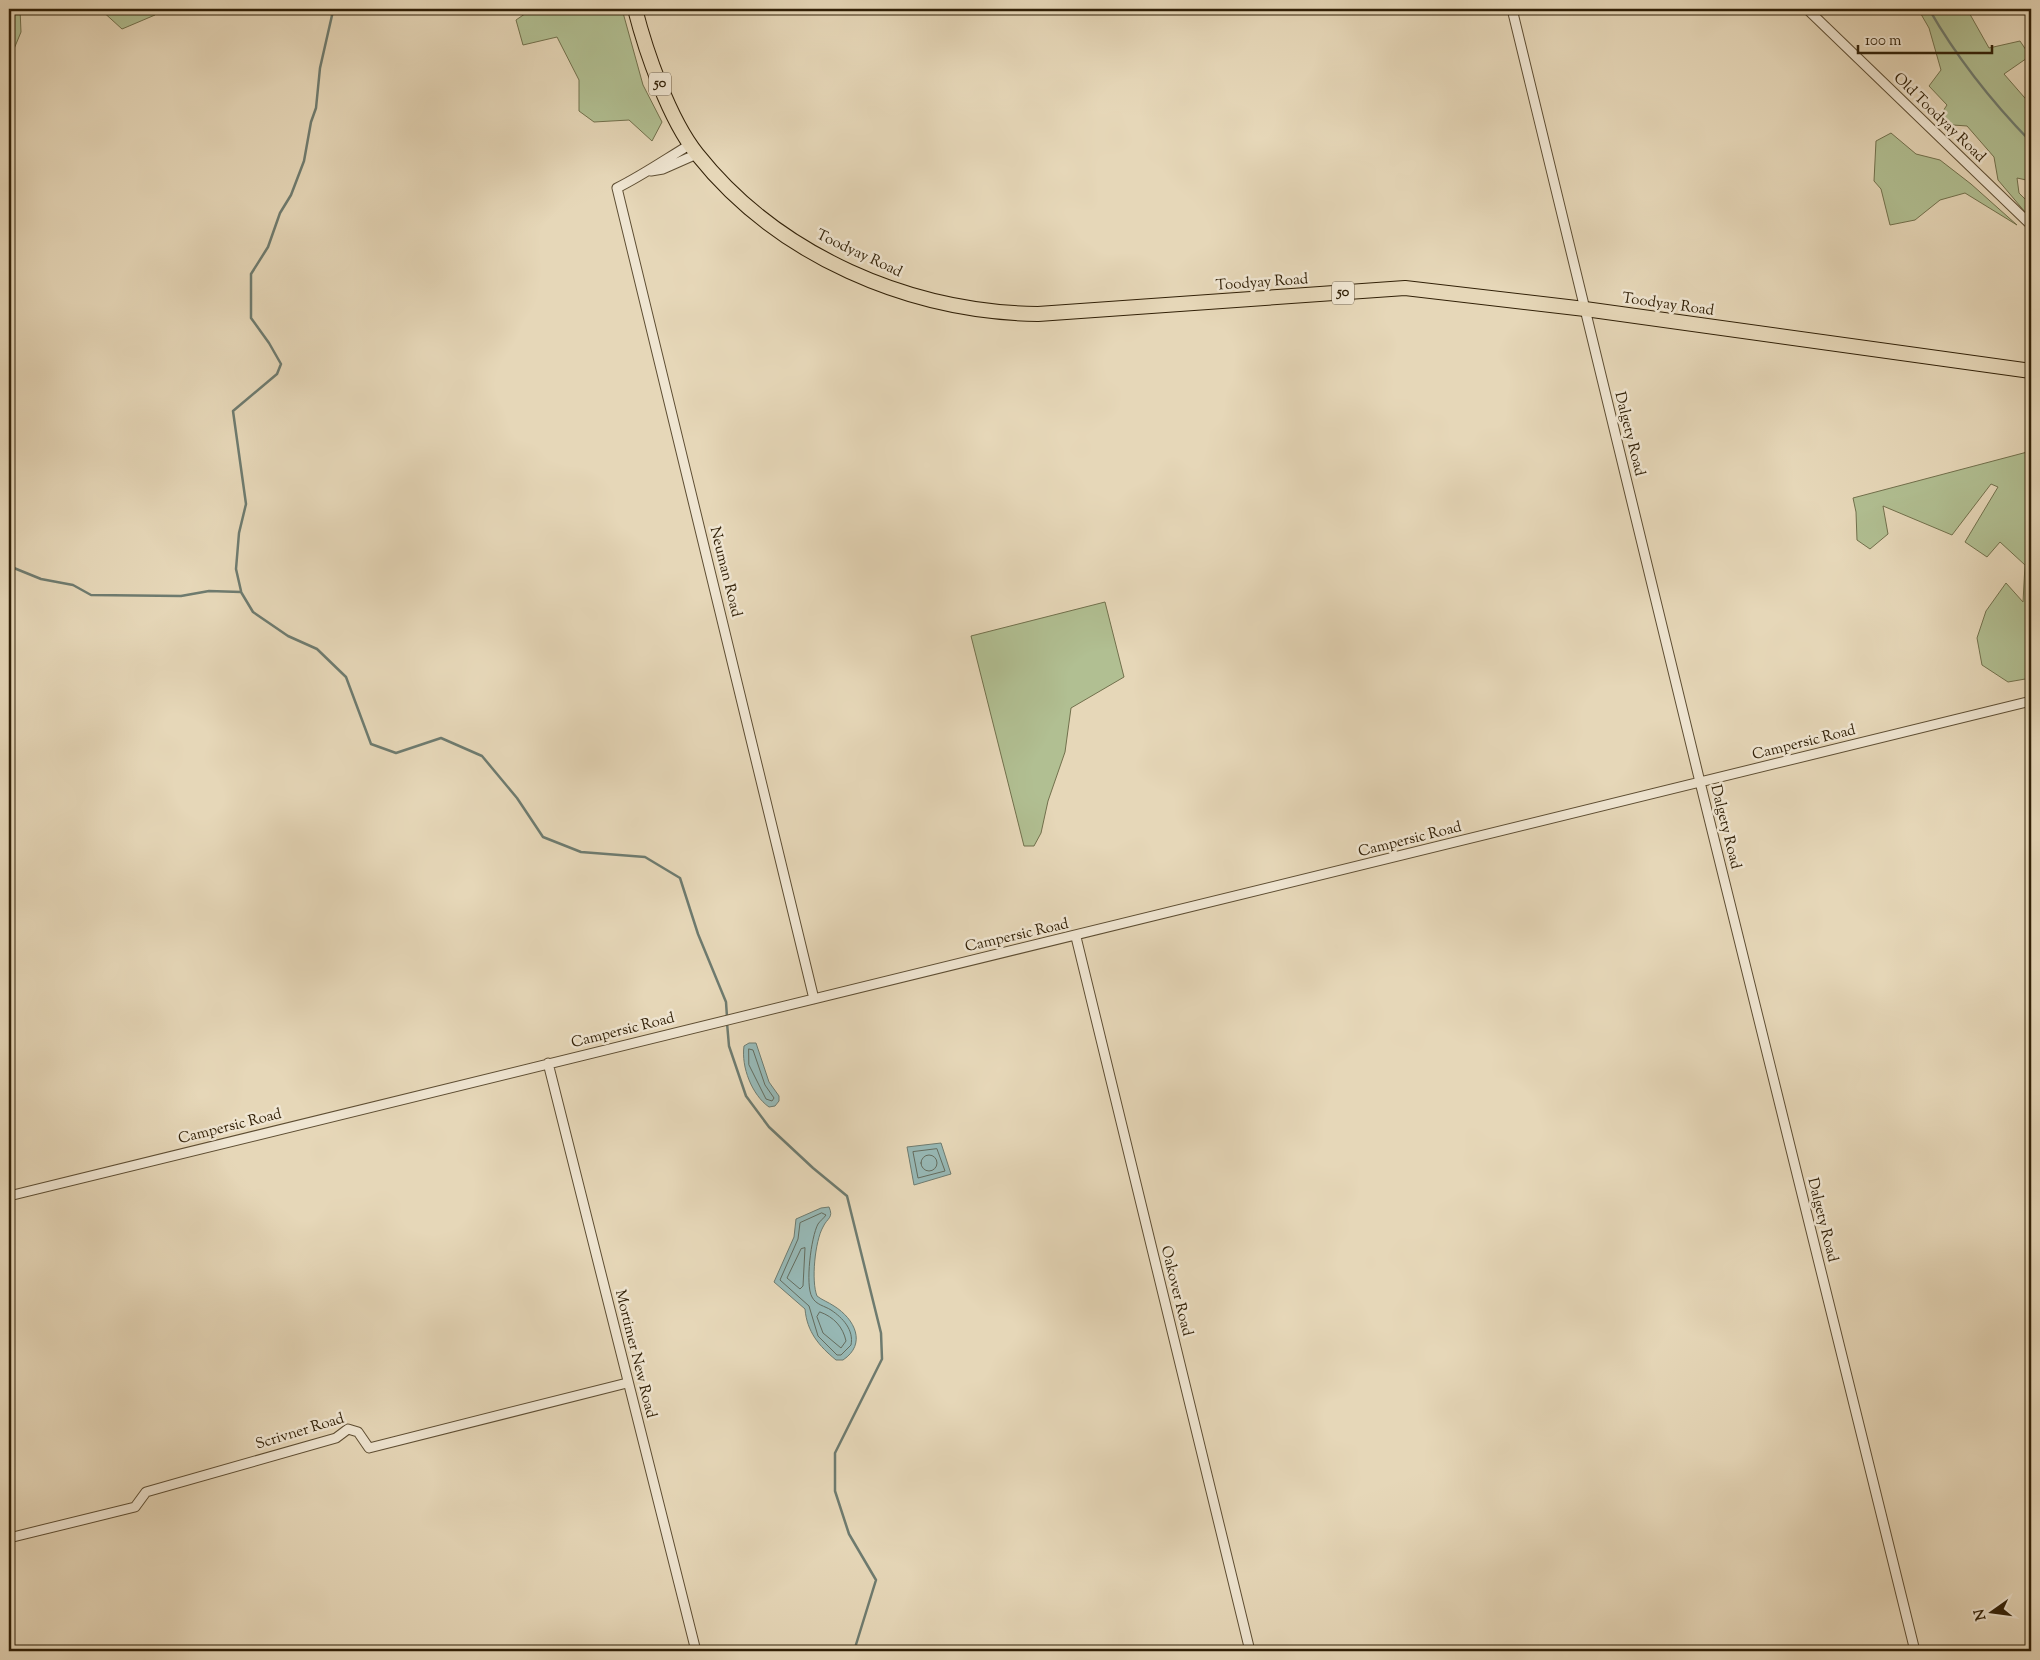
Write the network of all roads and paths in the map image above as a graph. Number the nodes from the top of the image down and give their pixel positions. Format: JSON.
{"nodes":[{"id":1,"x":636,"y":9,"type":"edge"},
{"id":2,"x":1512,"y":9,"type":"edge"},
{"id":3,"x":1807,"y":9,"type":"edge"},
{"id":4,"x":694,"y":149,"type":"junction"},
{"id":5,"x":2031,"y":225,"type":"edge"},
{"id":6,"x":1585,"y":309,"type":"junction"},
{"id":7,"x":2031,"y":372,"type":"edge"},
{"id":8,"x":2031,"y":701,"type":"edge"},
{"id":9,"x":1700,"y":782,"type":"junction"},
{"id":10,"x":1076,"y":936,"type":"junction"},
{"id":11,"x":814,"y":999,"type":"junction"},
{"id":12,"x":548,"y":1063,"type":"junction"},
{"id":13,"x":9,"y":1196,"type":"edge"},
{"id":14,"x":628,"y":1382,"type":"junction"},
{"id":15,"x":9,"y":1538,"type":"edge"},
{"id":16,"x":696,"y":1651,"type":"edge"},
{"id":17,"x":1250,"y":1651,"type":"edge"},
{"id":18,"x":1915,"y":1651,"type":"edge"}],
"edges":[{"from":1,"to":4,"type":"main road","name":"Toodyay Road","number":"50"},
{"from":2,"to":6,"type":"street","name":"Dalgety Road"},
{"from":3,"to":5,"type":"street","name":"Old Toodyay Road"},
{"from":4,"to":6,"type":"main road","name":"Toodyay Road","number":"50"},
{"from":4,"to":11,"type":"street","name":"Neuman Road"},
{"from":6,"to":7,"type":"main road","name":"Toodyay Road","number":"50"},
{"from":6,"to":9,"type":"street","name":"Dalgety Road"},
{"from":8,"to":9,"type":"street","name":"Campersic Road"},
{"from":9,"to":10,"type":"street","name":"Campersic Road"},
{"from":9,"to":18,"type":"street","name":"Dalgety Road"},
{"from":10,"to":11,"type":"street","name":"Campersic Road"},
{"from":10,"to":17,"type":"street","name":"Oakover Road"},
{"from":11,"to":12,"type":"street","name":"Campersic Road"},
{"from":12,"to":13,"type":"street","name":"Campersic Road"},
{"from":12,"to":14,"type":"street","name":"Mortimer New Road"},
{"from":14,"to":15,"type":"street","name":"Scrivner Road"},
{"from":14,"to":16,"type":"street","name":"Mortimer New Road"}]}
